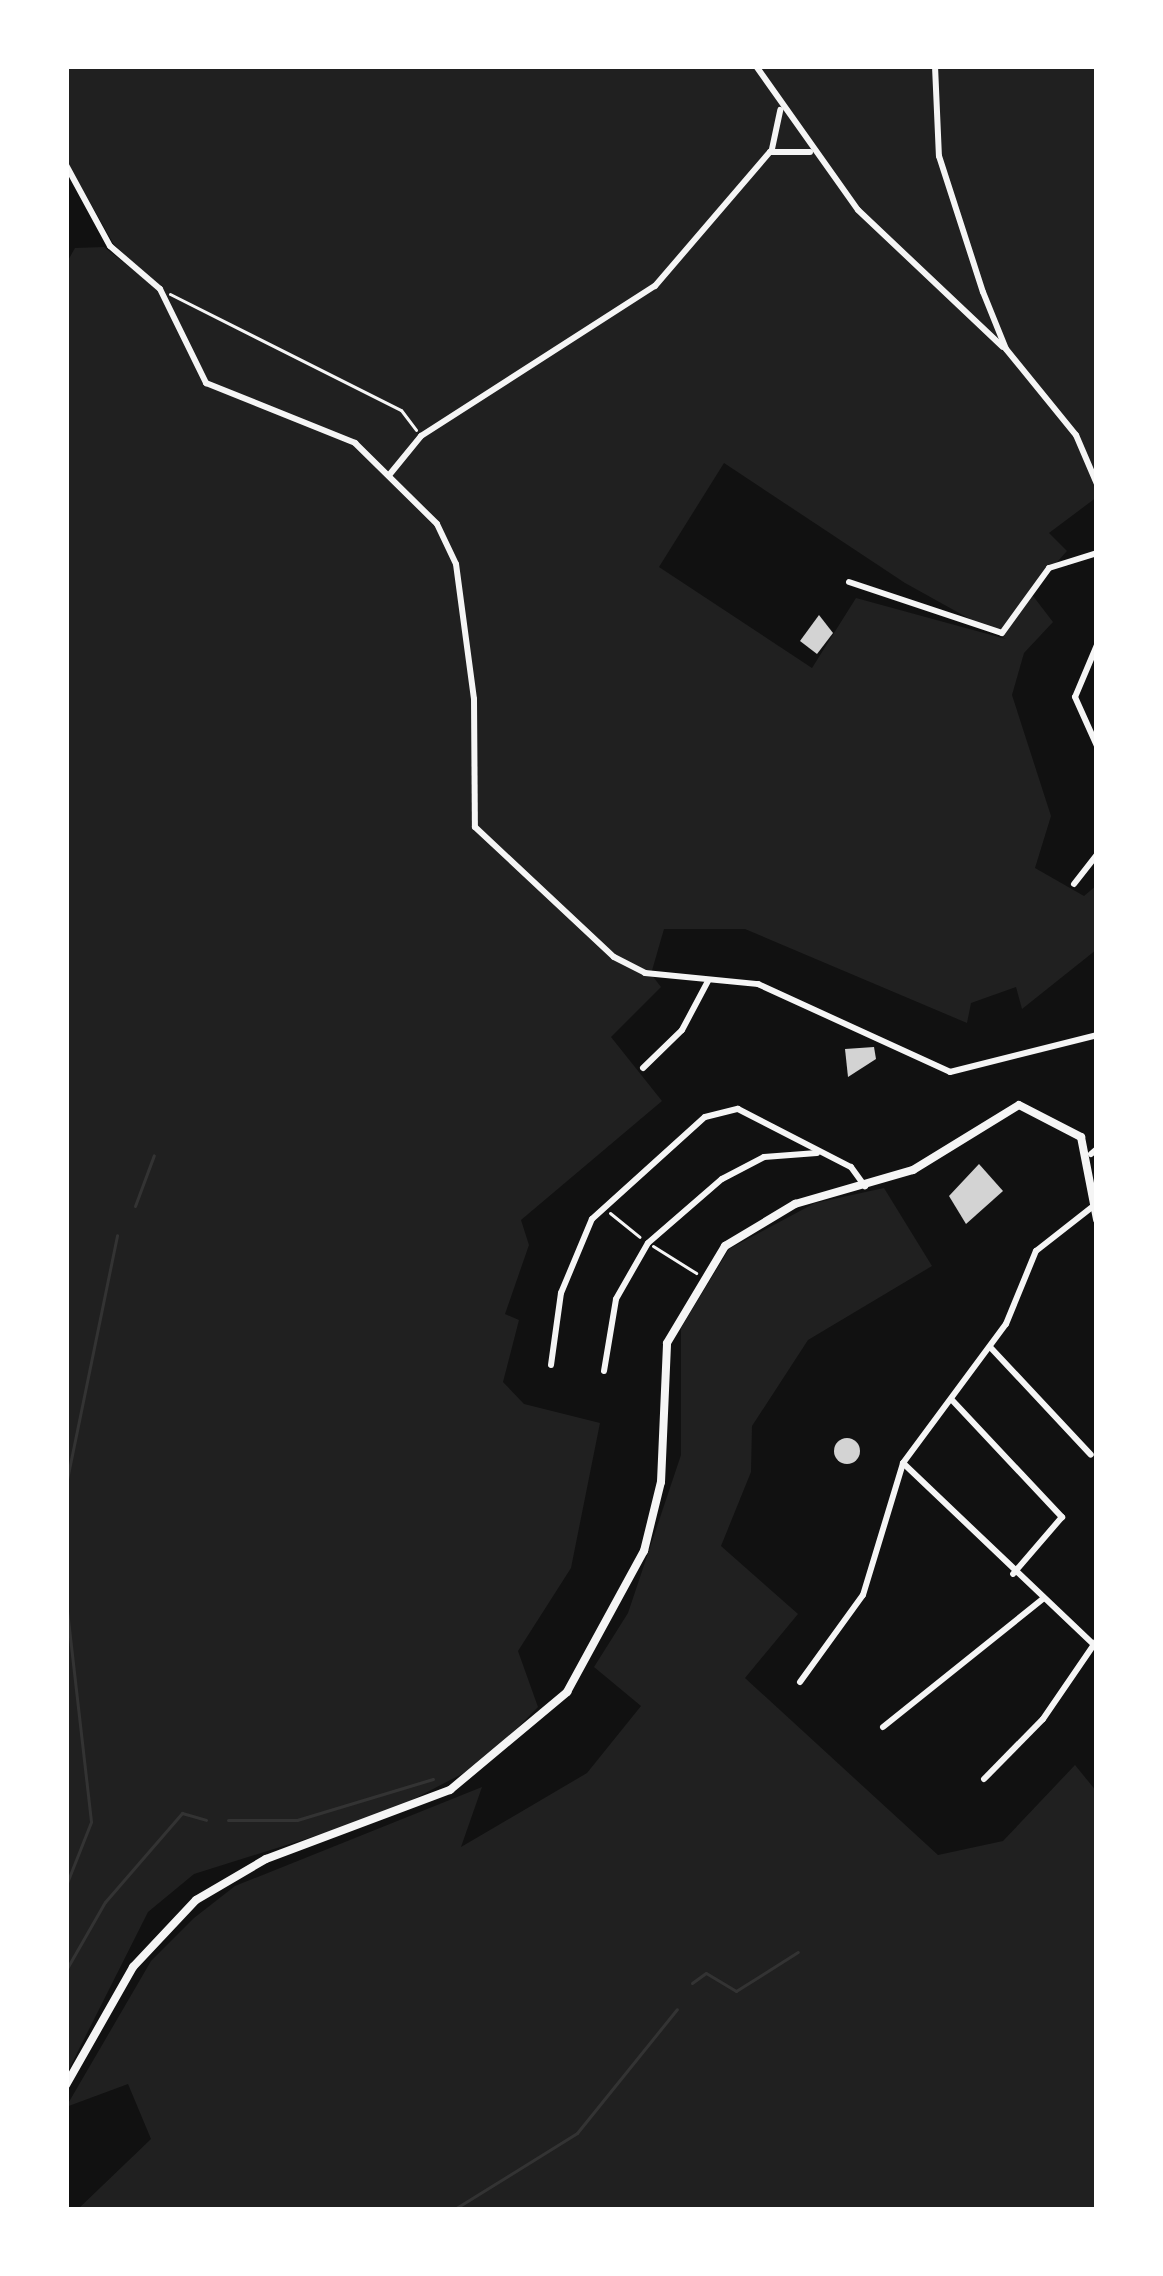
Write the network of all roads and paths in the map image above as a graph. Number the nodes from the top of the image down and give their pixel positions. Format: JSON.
{"nodes":[{"id":1,"x":756,"y":66,"type":"edge"},
{"id":2,"x":935,"y":66,"type":"edge"},
{"id":3,"x":780,"y":110,"type":"junction"},
{"id":4,"x":770,"y":152,"type":"junction"},
{"id":5,"x":809,"y":152,"type":"junction"},
{"id":6,"x":66,"y":165,"type":"edge"},
{"id":7,"x":160,"y":289,"type":"junction"},
{"id":8,"x":1006,"y":349,"type":"junction"},
{"id":9,"x":421,"y":436,"type":"junction"},
{"id":10,"x":390,"y":474,"type":"junction"},
{"id":11,"x":1097,"y":484,"type":"edge"},
{"id":12,"x":1097,"y":554,"type":"edge"},
{"id":13,"x":849,"y":582,"type":"dead end"},
{"id":14,"x":1097,"y":645,"type":"edge"},
{"id":15,"x":1097,"y":746,"type":"edge"},
{"id":16,"x":1097,"y":855,"type":"edge"},
{"id":17,"x":1074,"y":884,"type":"dead end"},
{"id":18,"x":708,"y":981,"type":"junction"},
{"id":19,"x":1097,"y":1035,"type":"edge"},
{"id":20,"x":643,"y":1068,"type":"dead end"},
{"id":21,"x":820,"y":1152,"type":"junction"},
{"id":22,"x":1094,"y":1152,"type":"edge"},
{"id":23,"x":865,"y":1186,"type":"junction"},
{"id":24,"x":1096,"y":1204,"type":"edge"},
{"id":25,"x":1097,"y":1219,"type":"edge"},
{"id":26,"x":689,"y":1269,"type":"dead end"},
{"id":27,"x":699,"y":1275,"type":"junction"},
{"id":28,"x":991,"y":1347,"type":"junction"},
{"id":29,"x":551,"y":1365,"type":"dead end"},
{"id":30,"x":604,"y":1372,"type":"dead end"},
{"id":31,"x":952,"y":1400,"type":"junction"},
{"id":32,"x":1091,"y":1455,"type":"dead end"},
{"id":33,"x":904,"y":1463,"type":"junction"},
{"id":34,"x":1013,"y":1574,"type":"junction"},
{"id":35,"x":1045,"y":1598,"type":"junction"},
{"id":36,"x":1095,"y":1642,"type":"edge"},
{"id":37,"x":800,"y":1682,"type":"dead end"},
{"id":38,"x":883,"y":1727,"type":"dead end"},
{"id":39,"x":984,"y":1779,"type":"dead end"},
{"id":40,"x":66,"y":2085,"type":"edge"}],
"edges":[{"from":1,"to":3,"type":"street"},
{"from":2,"to":8,"type":"street"},
{"from":3,"to":4,"type":"street"},
{"from":3,"to":5,"type":"street"},
{"from":4,"to":5,"type":"street"},
{"from":4,"to":9,"type":"street"},
{"from":5,"to":8,"type":"street"},
{"from":6,"to":7,"type":"street"},
{"from":7,"to":9,"type":"path"},
{"from":7,"to":10,"type":"street"},
{"from":8,"to":11,"type":"street"},
{"from":9,"to":10,"type":"street"},
{"from":10,"to":18,"type":"street"},
{"from":12,"to":13,"type":"street"},
{"from":14,"to":15,"type":"street"},
{"from":16,"to":17,"type":"street"},
{"from":18,"to":19,"type":"street"},
{"from":18,"to":20,"type":"street"},
{"from":21,"to":23,"type":"street"},
{"from":21,"to":29,"type":"street"},
{"from":21,"to":30,"type":"street"},
{"from":22,"to":23,"type":"main road"},
{"from":22,"to":24,"type":"main road"},
{"from":23,"to":27,"type":"main road"},
{"from":24,"to":25,"type":"main road"},
{"from":24,"to":28,"type":"street"},
{"from":26,"to":27,"type":"path"},
{"from":27,"to":40,"type":"main road"},
{"from":28,"to":31,"type":"street"},
{"from":28,"to":32,"type":"street"},
{"from":31,"to":33,"type":"street"},
{"from":31,"to":34,"type":"street"},
{"from":33,"to":34,"type":"street"},
{"from":33,"to":37,"type":"street"},
{"from":34,"to":35,"type":"street"},
{"from":35,"to":36,"type":"street"},
{"from":35,"to":38,"type":"street"},
{"from":36,"to":39,"type":"street"}]}
